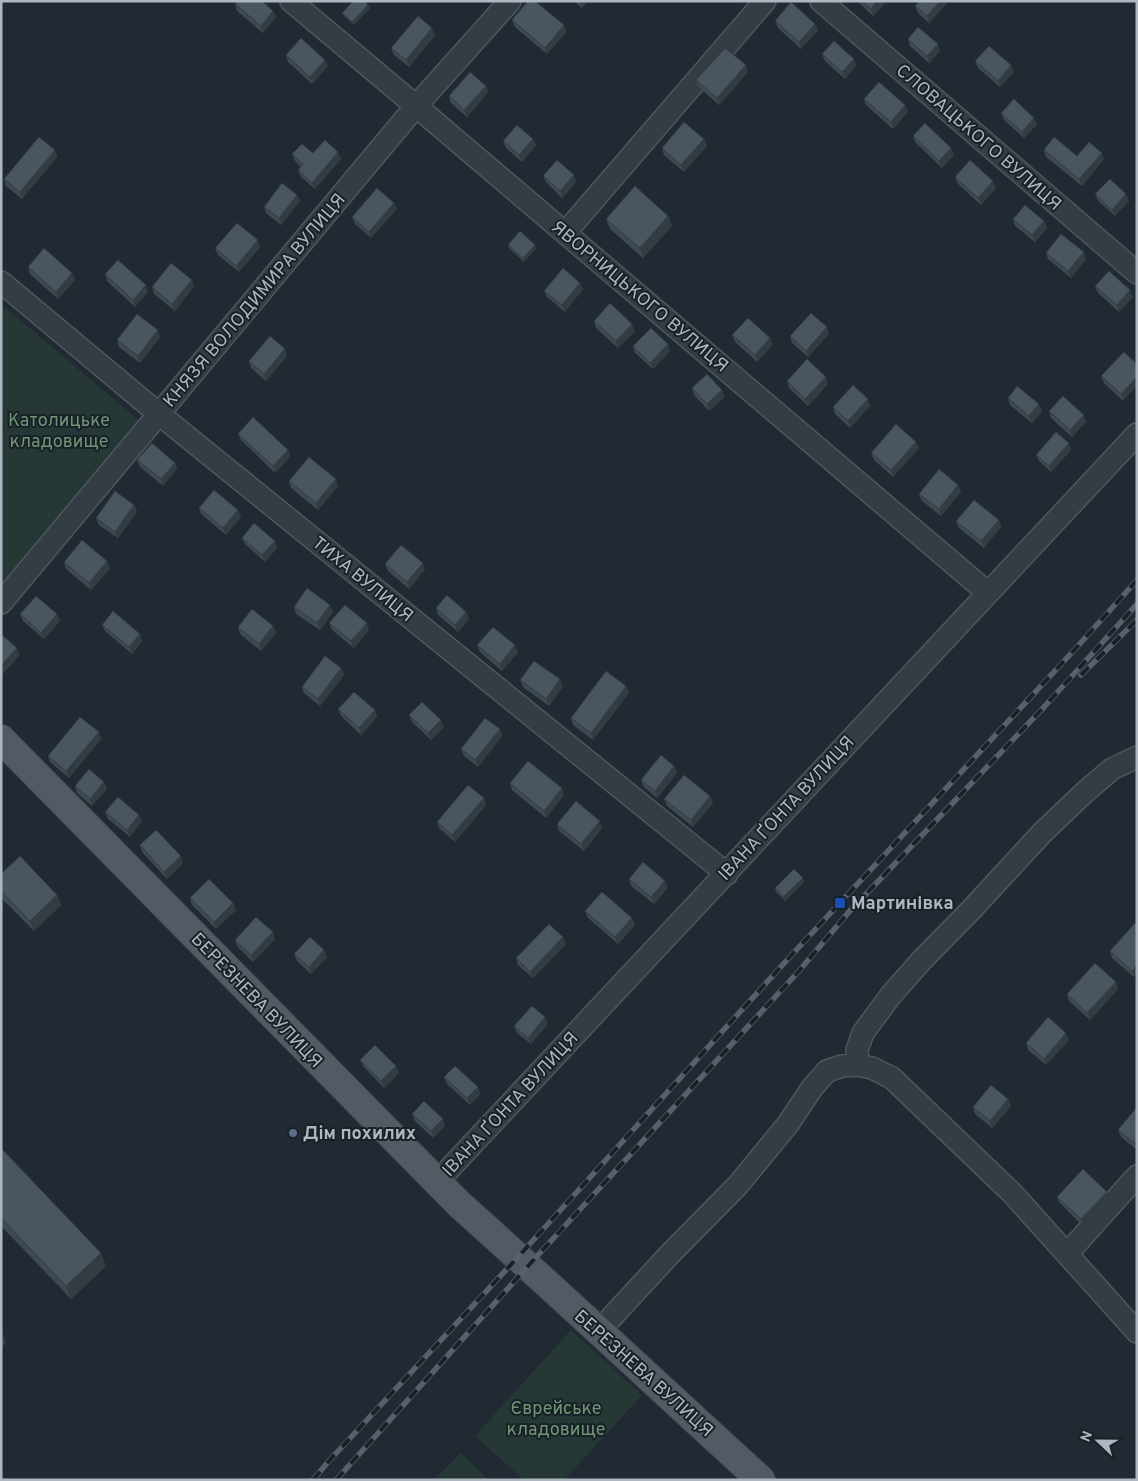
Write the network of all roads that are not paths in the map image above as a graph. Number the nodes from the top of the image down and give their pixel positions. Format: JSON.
{"nodes":[{"id":1,"x":290,"y":1,"type":"edge"},
{"id":2,"x":510,"y":1,"type":"edge"},
{"id":3,"x":765,"y":1,"type":"edge"},
{"id":4,"x":822,"y":1,"type":"edge"},
{"id":5,"x":416,"y":106,"type":"junction"},
{"id":6,"x":565,"y":233,"type":"junction"},
{"id":7,"x":1137,"y":273,"type":"edge"},
{"id":8,"x":1,"y":282,"type":"edge"},
{"id":9,"x":159,"y":414,"type":"junction"},
{"id":10,"x":1137,"y":434,"type":"edge"},
{"id":11,"x":988,"y":593,"type":"junction"},
{"id":12,"x":1,"y":603,"type":"edge"},
{"id":13,"x":1,"y":739,"type":"edge"},
{"id":14,"x":1137,"y":757,"type":"edge"},
{"id":15,"x":727,"y":874,"type":"junction"},
{"id":16,"x":858,"y":1065,"type":"junction"},
{"id":17,"x":1137,"y":1176,"type":"edge"},
{"id":18,"x":436,"y":1182,"type":"junction"},
{"id":19,"x":1067,"y":1254,"type":"junction"},
{"id":20,"x":598,"y":1332,"type":"junction"},
{"id":21,"x":1137,"y":1332,"type":"edge"},
{"id":22,"x":761,"y":1480,"type":"edge"}],
"edges":[{"from":1,"to":5,"type":"street","name":"ЯВОРНИЦЬКОГО ВУЛИЦЯ"},
{"from":2,"to":5,"type":"street","name":"КНЯЗЯ ВОЛОДИМИРА ВУЛИЦЯ"},
{"from":3,"to":6,"type":"street"},
{"from":4,"to":7,"type":"street","name":"СЛОВАЦЬКОГО ВУЛИЦЯ"},
{"from":5,"to":6,"type":"street","name":"ЯВОРНИЦЬКОГО ВУЛИЦЯ"},
{"from":5,"to":9,"type":"street","name":"КНЯЗЯ ВОЛОДИМИРА ВУЛИЦЯ"},
{"from":6,"to":11,"type":"street","name":"ЯВОРНИЦЬКОГО ВУЛИЦЯ"},
{"from":8,"to":9,"type":"street","name":"ТИХА ВУЛИЦЯ"},
{"from":9,"to":12,"type":"street","name":"КНЯЗЯ ВОЛОДИМИРА ВУЛИЦЯ"},
{"from":9,"to":15,"type":"street","name":"ТИХА ВУЛИЦЯ"},
{"from":10,"to":11,"type":"street","name":"ІВАНА ҐОНТА ВУЛИЦЯ"},
{"from":11,"to":15,"type":"street","name":"ІВАНА ҐОНТА ВУЛИЦЯ"},
{"from":13,"to":18,"type":"main road","name":"БЕРЕЗНЕВА ВУЛИЦЯ"},
{"from":14,"to":16,"type":"street"},
{"from":15,"to":18,"type":"street","name":"ІВАНА ҐОНТА ВУЛИЦЯ"},
{"from":16,"to":19,"type":"street"},
{"from":16,"to":20,"type":"street"},
{"from":17,"to":19,"type":"street"},
{"from":18,"to":20,"type":"main road","name":"БЕРЕЗНЕВА ВУЛИЦЯ"},
{"from":19,"to":21,"type":"street"},
{"from":20,"to":22,"type":"main road","name":"БЕРЕЗНЕВА ВУЛИЦЯ"}]}
